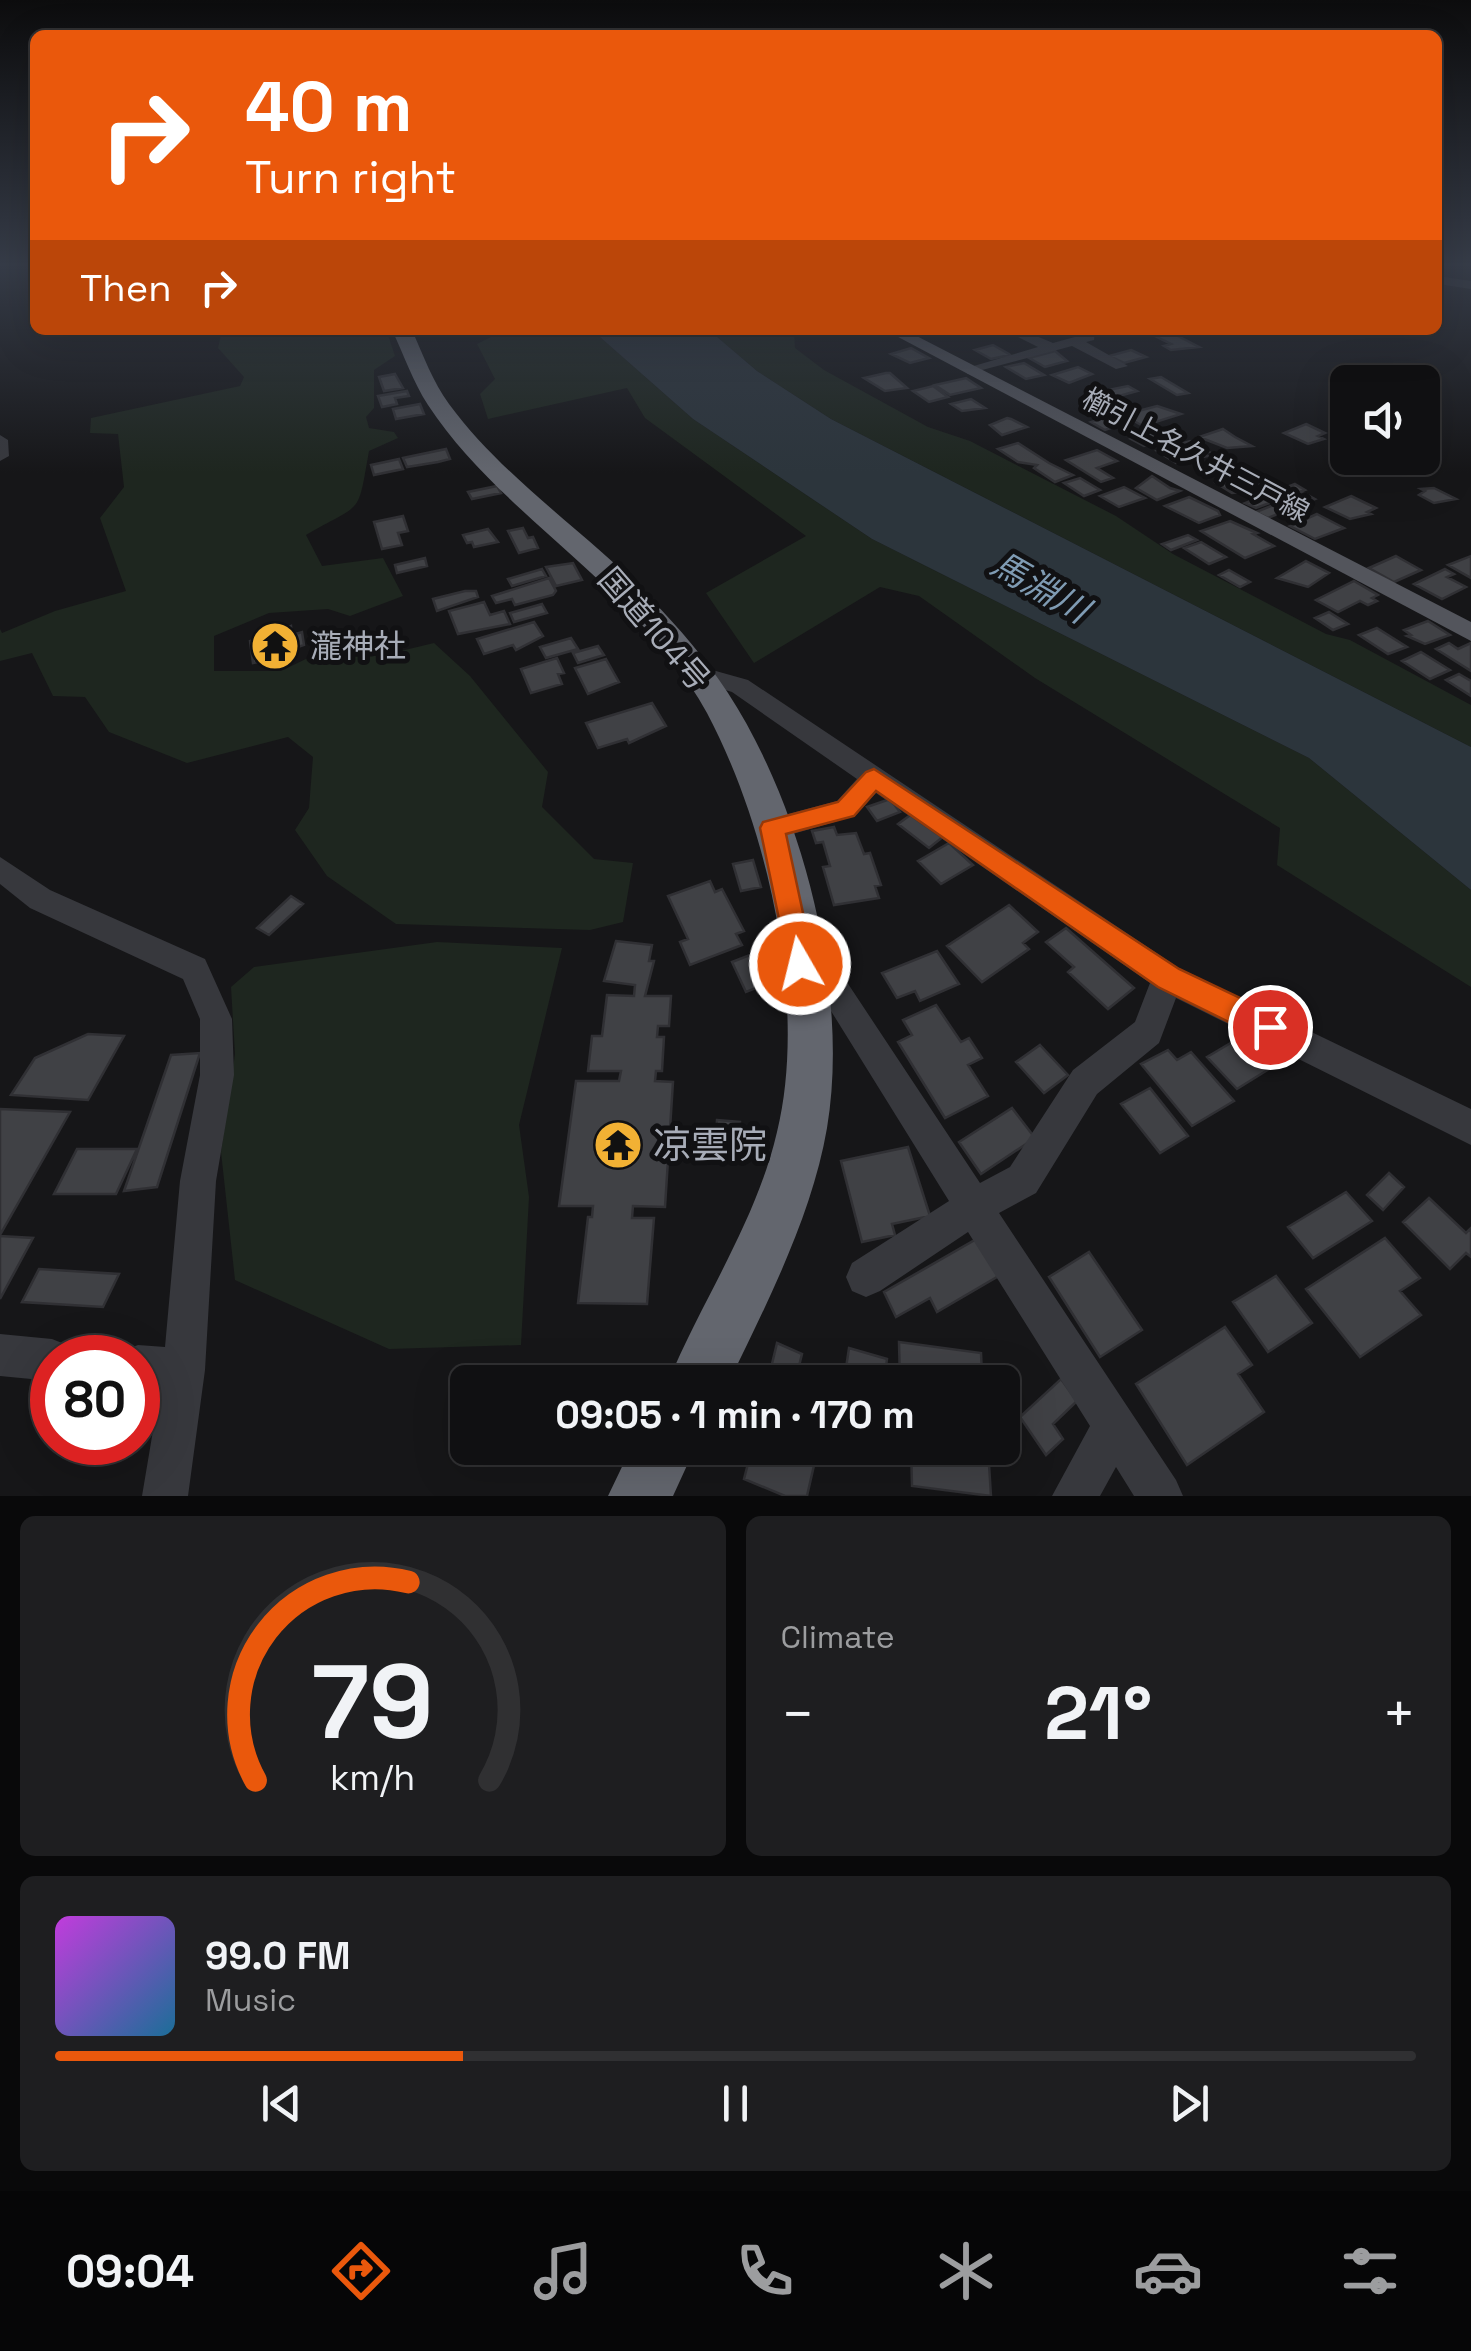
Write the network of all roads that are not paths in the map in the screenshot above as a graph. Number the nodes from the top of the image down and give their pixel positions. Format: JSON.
{"nodes":[{"id":1,"x":404,"y":335,"type":"edge"},
{"id":2,"x":902,"y":335,"type":"edge"},
{"id":3,"x":1022,"y":335,"type":"edge"},
{"id":4,"x":1089,"y":335,"type":"edge"},
{"id":5,"x":1075,"y":342,"type":"junction"},
{"id":6,"x":1052,"y":348,"type":"junction"},
{"id":7,"x":1121,"y":366,"type":"dead end"},
{"id":8,"x":972,"y":372,"type":"junction"},
{"id":9,"x":0,"y":440,"type":"edge"},
{"id":10,"x":0,"y":456,"type":"edge"},
{"id":11,"x":1471,"y":633,"type":"edge"},
{"id":12,"x":698,"y":674,"type":"junction"},
{"id":13,"x":874,"y":778,"type":"junction"},
{"id":14,"x":772,"y":828,"type":"junction"},
{"id":15,"x":0,"y":868,"type":"edge"},
{"id":16,"x":796,"y":932,"type":"junction"},
{"id":17,"x":1168,"y":978,"type":"junction"},
{"id":18,"x":1471,"y":1127,"type":"edge"},
{"id":19,"x":973,"y":1206,"type":"junction"},
{"id":20,"x":866,"y":1277,"type":"dead end"},
{"id":21,"x":0,"y":1356,"type":"edge"},
{"id":22,"x":30,"y":1358,"type":"edge"},
{"id":23,"x":707,"y":1365,"type":"edge"},
{"id":24,"x":160,"y":1368,"type":"edge"},
{"id":25,"x":184,"y":1370,"type":"junction"},
{"id":26,"x":1114,"y":1425,"type":"junction"},
{"id":27,"x":656,"y":1465,"type":"edge"},
{"id":28,"x":165,"y":1496,"type":"edge"},
{"id":29,"x":640,"y":1496,"type":"edge"},
{"id":30,"x":1075,"y":1496,"type":"edge"},
{"id":31,"x":1160,"y":1496,"type":"edge"}],
"edges":[{"from":1,"to":12,"type":"highway","name":"国道104号"},
{"from":2,"to":8,"type":"main road","name":"櫛引上名久井三戸線"},
{"from":3,"to":6,"type":"street"},
{"from":4,"to":5,"type":"street"},
{"from":5,"to":6,"type":"street"},
{"from":5,"to":7,"type":"street"},
{"from":6,"to":8,"type":"street"},
{"from":8,"to":11,"type":"main road","name":"櫛引上名久井三戸線"},
{"from":9,"to":10,"type":"street"},
{"from":12,"to":13,"type":"street"},
{"from":12,"to":14,"type":"highway","name":"国道104号"},
{"from":13,"to":14,"type":"street"},
{"from":13,"to":17,"type":"street"},
{"from":14,"to":16,"type":"highway","name":"国道104号"},
{"from":15,"to":25,"type":"street"},
{"from":16,"to":19,"type":"street"},
{"from":16,"to":23,"type":"highway","name":"国道104号"},
{"from":17,"to":18,"type":"street"},
{"from":17,"to":19,"type":"street"},
{"from":19,"to":20,"type":"street"},
{"from":19,"to":26,"type":"street"},
{"from":21,"to":22,"type":"street"},
{"from":24,"to":25,"type":"street"},
{"from":25,"to":28,"type":"street"},
{"from":26,"to":30,"type":"street"},
{"from":26,"to":31,"type":"street"},
{"from":27,"to":29,"type":"highway"}]}
